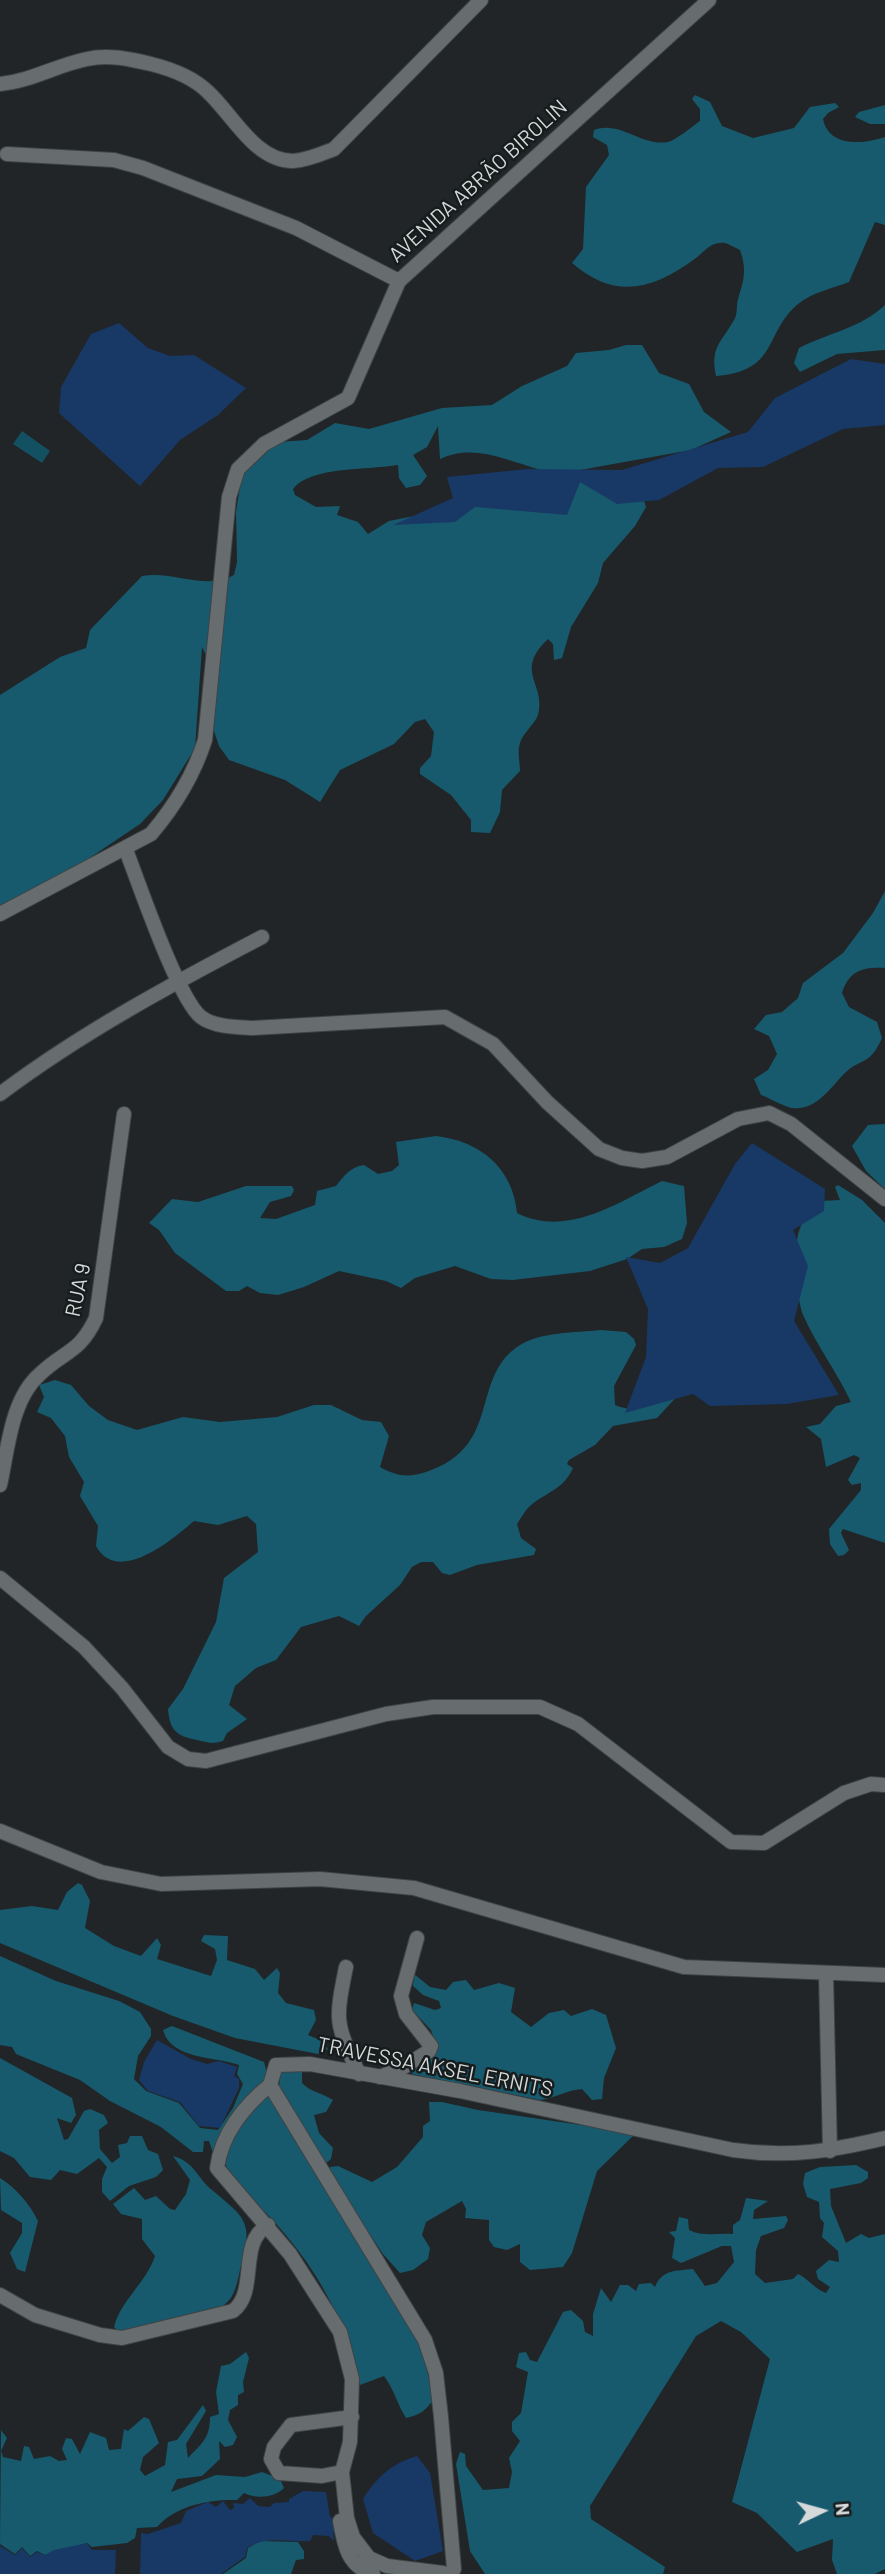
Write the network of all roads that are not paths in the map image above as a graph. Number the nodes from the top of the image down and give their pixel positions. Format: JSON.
{"nodes":[{"id":1,"x":481,"y":0,"type":"edge"},
{"id":2,"x":709,"y":0,"type":"edge"},
{"id":3,"x":0,"y":84,"type":"edge"},
{"id":4,"x":7,"y":154,"type":"dead end"},
{"id":5,"x":399,"y":281,"type":"junction"},
{"id":6,"x":120,"y":853,"type":"junction"},
{"id":7,"x":0,"y":914,"type":"edge"},
{"id":8,"x":262,"y":937,"type":"dead end"},
{"id":9,"x":179,"y":980,"type":"junction"},
{"id":10,"x":0,"y":1094,"type":"edge"},
{"id":11,"x":124,"y":1114,"type":"dead end"},
{"id":12,"x":885,"y":1199,"type":"edge"},
{"id":13,"x":0,"y":1485,"type":"edge"},
{"id":14,"x":0,"y":1578,"type":"edge"},
{"id":15,"x":885,"y":1785,"type":"edge"},
{"id":16,"x":0,"y":1831,"type":"edge"},
{"id":17,"x":417,"y":1938,"type":"dead end"},
{"id":18,"x":346,"y":1967,"type":"dead end"},
{"id":19,"x":826,"y":1974,"type":"junction"},
{"id":20,"x":885,"y":1975,"type":"edge"},
{"id":21,"x":359,"y":2074,"type":"junction"},
{"id":22,"x":378,"y":2077,"type":"junction"},
{"id":23,"x":270,"y":2085,"type":"junction"},
{"id":24,"x":885,"y":2138,"type":"edge"},
{"id":25,"x":830,"y":2151,"type":"junction"},
{"id":26,"x":268,"y":2225,"type":"junction"},
{"id":27,"x":0,"y":2295,"type":"edge"},
{"id":28,"x":352,"y":2417,"type":"junction"},
{"id":29,"x":336,"y":2474,"type":"junction"},
{"id":30,"x":449,"y":2572,"type":"edge"},
{"id":31,"x":373,"y":2574,"type":"edge"}],
"edges":[{"from":1,"to":3,"type":"street"},
{"from":2,"to":5,"type":"street","name":"AVENIDA ABRÃO BIROLIN"},
{"from":4,"to":5,"type":"street"},
{"from":5,"to":6,"type":"street","name":"AVENIDA ABRÃO BIROLIN"},
{"from":6,"to":7,"type":"street","name":"AVENIDA ABRÃO BIROLIN"},
{"from":6,"to":9,"type":"street"},
{"from":8,"to":9,"type":"street"},
{"from":9,"to":10,"type":"street"},
{"from":9,"to":12,"type":"street"},
{"from":11,"to":13,"type":"street","name":"RUA 9"},
{"from":14,"to":15,"type":"street"},
{"from":16,"to":19,"type":"street"},
{"from":17,"to":22,"type":"street"},
{"from":18,"to":21,"type":"street"},
{"from":19,"to":20,"type":"street"},
{"from":19,"to":25,"type":"street"},
{"from":21,"to":22,"type":"street","name":"TRAVESSA AKSEL ERNITS"},
{"from":21,"to":23,"type":"street","name":"TRAVESSA AKSEL ERNITS"},
{"from":22,"to":25,"type":"street","name":"TRAVESSA AKSEL ERNITS"},
{"from":23,"to":26,"type":"street"},
{"from":23,"to":30,"type":"street"},
{"from":24,"to":25,"type":"street","name":"TRAVESSA AKSEL ERNITS"},
{"from":26,"to":27,"type":"street"},
{"from":26,"to":28,"type":"street"},
{"from":28,"to":29,"type":"street"},
{"from":28,"to":29,"type":"street"},
{"from":29,"to":30,"type":"street"},
{"from":29,"to":31,"type":"street"}]}
